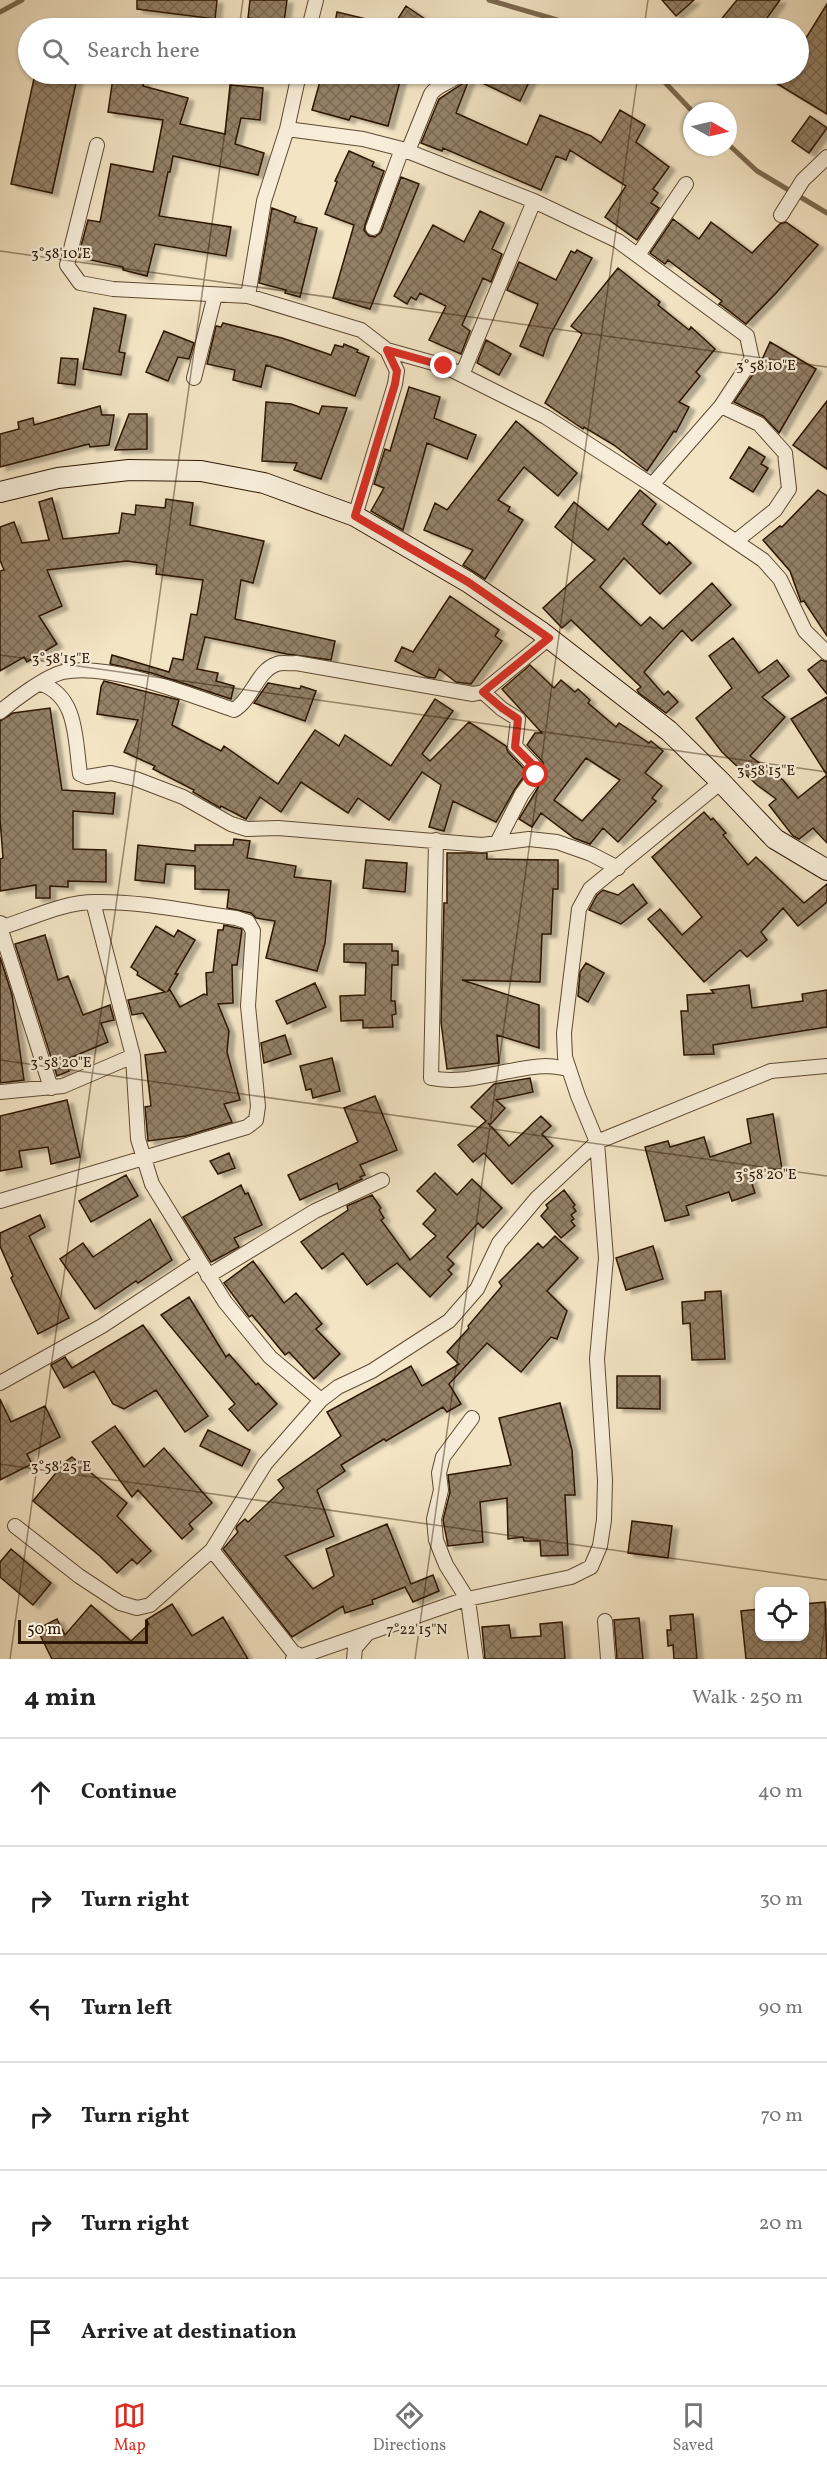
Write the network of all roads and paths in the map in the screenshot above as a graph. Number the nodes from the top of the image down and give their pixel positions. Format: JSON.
{"nodes":[{"id":1,"x":316,"y":0,"type":"edge"},
{"id":2,"x":312,"y":18,"type":"edge"},
{"id":3,"x":297,"y":84,"type":"edge"},
{"id":4,"x":445,"y":84,"type":"edge"},
{"id":5,"x":287,"y":129,"type":"junction"},
{"id":6,"x":97,"y":145,"type":"dead end"},
{"id":7,"x":405,"y":150,"type":"junction"},
{"id":8,"x":827,"y":158,"type":"edge"},
{"id":9,"x":686,"y":184,"type":"dead end"},
{"id":10,"x":534,"y":201,"type":"junction"},
{"id":11,"x":781,"y":215,"type":"dead end"},
{"id":12,"x":373,"y":228,"type":"dead end"},
{"id":13,"x":638,"y":255,"type":"junction"},
{"id":14,"x":215,"y":295,"type":"junction"},
{"id":15,"x":248,"y":296,"type":"junction"},
{"id":16,"x":387,"y":350,"type":"junction"},
{"id":17,"x":462,"y":375,"type":"junction"},
{"id":18,"x":194,"y":378,"type":"dead end"},
{"id":19,"x":721,"y":406,"type":"junction"},
{"id":20,"x":652,"y":484,"type":"junction"},
{"id":21,"x":0,"y":492,"type":"edge"},
{"id":22,"x":355,"y":516,"type":"junction"},
{"id":23,"x":736,"y":541,"type":"junction"},
{"id":24,"x":549,"y":638,"type":"junction"},
{"id":25,"x":827,"y":653,"type":"edge"},
{"id":26,"x":41,"y":684,"type":"junction"},
{"id":27,"x":483,"y":692,"type":"junction"},
{"id":28,"x":0,"y":711,"type":"edge"},
{"id":29,"x":721,"y":782,"type":"junction"},
{"id":30,"x":436,"y":840,"type":"junction"},
{"id":31,"x":497,"y":843,"type":"junction"},
{"id":32,"x":618,"y":868,"type":"junction"},
{"id":33,"x":827,"y":870,"type":"edge"},
{"id":34,"x":93,"y":902,"type":"junction"},
{"id":35,"x":0,"y":925,"type":"edge"},
{"id":36,"x":133,"y":1056,"type":"junction"},
{"id":37,"x":827,"y":1066,"type":"edge"},
{"id":38,"x":569,"y":1069,"type":"junction"},
{"id":39,"x":51,"y":1088,"type":"junction"},
{"id":40,"x":0,"y":1092,"type":"edge"},
{"id":41,"x":597,"y":1142,"type":"junction"},
{"id":42,"x":144,"y":1157,"type":"junction"},
{"id":43,"x":382,"y":1180,"type":"dead end"},
{"id":44,"x":0,"y":1201,"type":"edge"},
{"id":45,"x":199,"y":1262,"type":"junction"},
{"id":46,"x":208,"y":1275,"type":"junction"},
{"id":47,"x":0,"y":1383,"type":"edge"},
{"id":48,"x":321,"y":1400,"type":"junction"},
{"id":49,"x":472,"y":1418,"type":"dead end"},
{"id":50,"x":15,"y":1526,"type":"dead end"},
{"id":51,"x":212,"y":1550,"type":"junction"},
{"id":52,"x":468,"y":1600,"type":"junction"},
{"id":53,"x":605,"y":1621,"type":"dead end"},
{"id":54,"x":369,"y":1633,"type":"junction"},
{"id":55,"x":300,"y":1658,"type":"edge"},
{"id":56,"x":354,"y":1659,"type":"edge"},
{"id":57,"x":476,"y":1659,"type":"edge"},
{"id":58,"x":608,"y":1659,"type":"edge"}],
"edges":[{"from":1,"to":2,"type":"street"},
{"from":3,"to":5,"type":"street"},
{"from":4,"to":7,"type":"street"},
{"from":5,"to":7,"type":"street"},
{"from":5,"to":15,"type":"street"},
{"from":6,"to":14,"type":"street"},
{"from":7,"to":10,"type":"street"},
{"from":7,"to":12,"type":"street"},
{"from":8,"to":11,"type":"street"},
{"from":9,"to":13,"type":"street"},
{"from":10,"to":13,"type":"street"},
{"from":10,"to":17,"type":"street"},
{"from":13,"to":19,"type":"street"},
{"from":14,"to":15,"type":"street"},
{"from":14,"to":18,"type":"street"},
{"from":15,"to":16,"type":"street"},
{"from":16,"to":17,"type":"street"},
{"from":16,"to":22,"type":"street"},
{"from":17,"to":20,"type":"street"},
{"from":19,"to":20,"type":"street"},
{"from":19,"to":23,"type":"street"},
{"from":20,"to":23,"type":"street"},
{"from":21,"to":22,"type":"main road"},
{"from":22,"to":24,"type":"main road"},
{"from":23,"to":25,"type":"street"},
{"from":24,"to":27,"type":"street"},
{"from":24,"to":29,"type":"main road"},
{"from":26,"to":27,"type":"street"},
{"from":26,"to":28,"type":"street"},
{"from":26,"to":30,"type":"street"},
{"from":27,"to":31,"type":"street"},
{"from":29,"to":32,"type":"street"},
{"from":29,"to":33,"type":"main road"},
{"from":30,"to":31,"type":"street"},
{"from":30,"to":38,"type":"street"},
{"from":31,"to":32,"type":"street"},
{"from":32,"to":38,"type":"street"},
{"from":34,"to":35,"type":"street"},
{"from":34,"to":36,"type":"street"},
{"from":34,"to":42,"type":"street"},
{"from":35,"to":39,"type":"street"},
{"from":36,"to":39,"type":"street"},
{"from":36,"to":42,"type":"street"},
{"from":37,"to":41,"type":"street"},
{"from":38,"to":41,"type":"street"},
{"from":39,"to":40,"type":"street"},
{"from":41,"to":48,"type":"street"},
{"from":41,"to":52,"type":"street"},
{"from":42,"to":44,"type":"street"},
{"from":42,"to":45,"type":"street"},
{"from":43,"to":46,"type":"street"},
{"from":45,"to":46,"type":"street"},
{"from":45,"to":47,"type":"street"},
{"from":46,"to":48,"type":"street"},
{"from":48,"to":51,"type":"street"},
{"from":49,"to":52,"type":"street"},
{"from":50,"to":51,"type":"street"},
{"from":51,"to":55,"type":"street"},
{"from":52,"to":54,"type":"street"},
{"from":52,"to":57,"type":"street"},
{"from":53,"to":58,"type":"street"},
{"from":54,"to":55,"type":"street"},
{"from":54,"to":56,"type":"street"}]}
